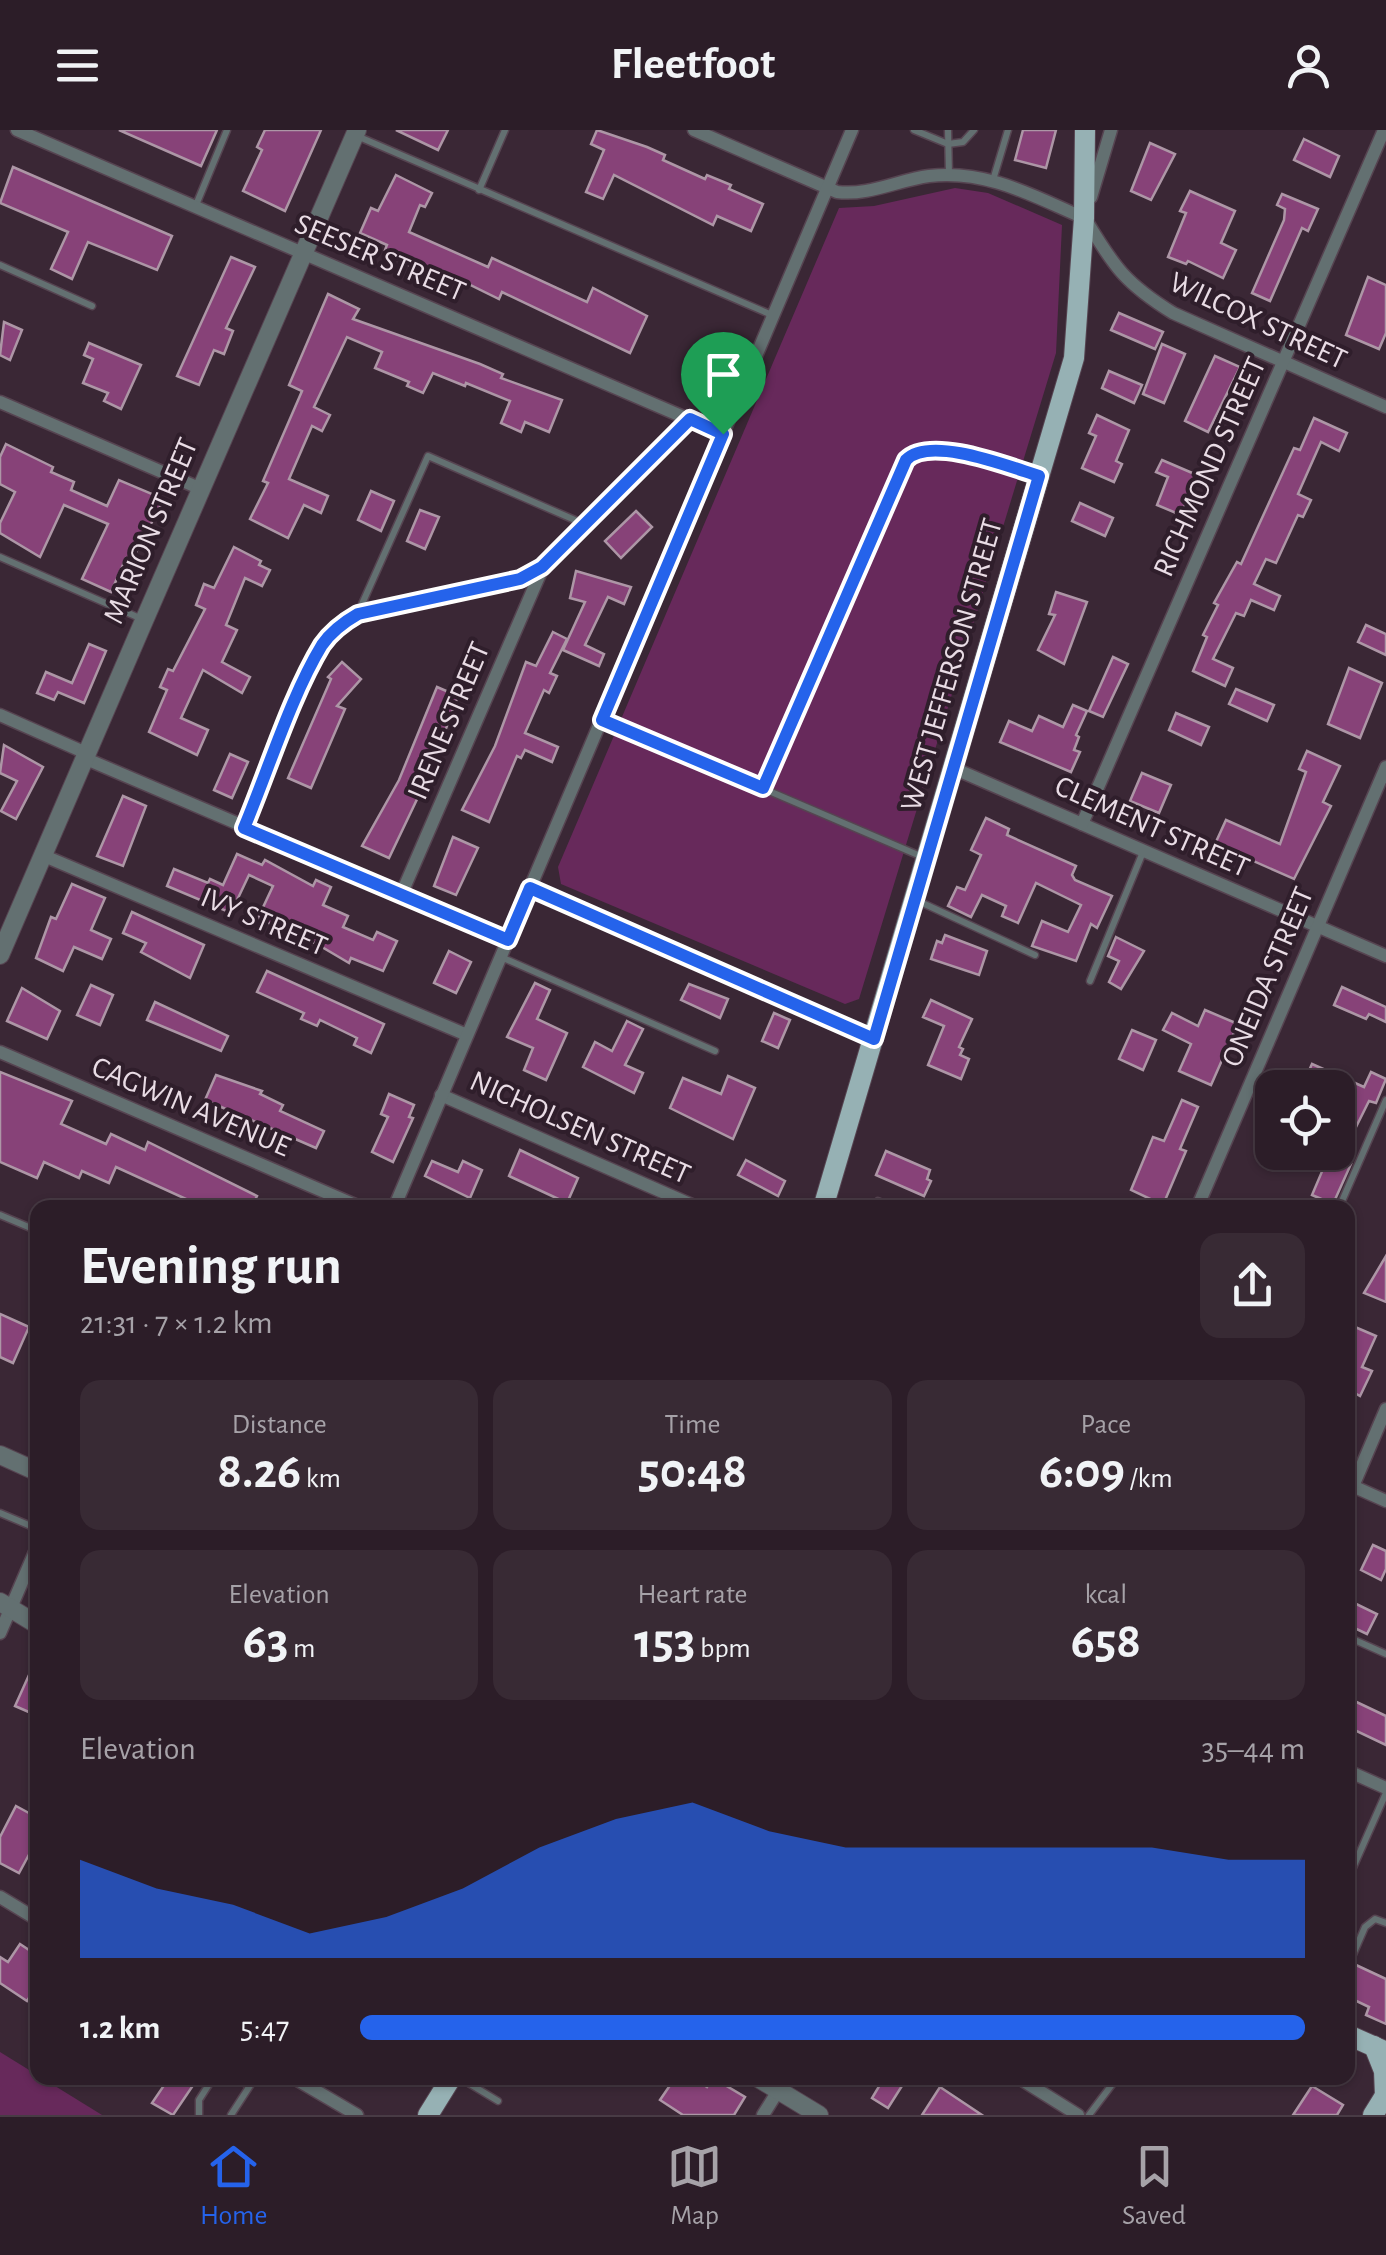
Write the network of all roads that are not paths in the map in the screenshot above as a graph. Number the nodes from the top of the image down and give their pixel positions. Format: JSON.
{"nodes":[{"id":1,"x":17,"y":130,"type":"edge"},
{"id":2,"x":226,"y":130,"type":"edge"},
{"id":3,"x":505,"y":130,"type":"edge"},
{"id":4,"x":694,"y":130,"type":"edge"},
{"id":5,"x":852,"y":130,"type":"edge"},
{"id":6,"x":914,"y":130,"type":"edge"},
{"id":7,"x":948,"y":130,"type":"edge"},
{"id":8,"x":974,"y":130,"type":"edge"},
{"id":9,"x":1008,"y":130,"type":"edge"},
{"id":10,"x":1085,"y":130,"type":"edge"},
{"id":11,"x":1111,"y":130,"type":"edge"},
{"id":12,"x":1384,"y":130,"type":"edge"},
{"id":13,"x":356,"y":132,"type":"edge"},
{"id":14,"x":948,"y":144,"type":"junction"},
{"id":15,"x":949,"y":174,"type":"junction"},
{"id":16,"x":994,"y":180,"type":"junction"},
{"id":17,"x":828,"y":188,"type":"junction"},
{"id":18,"x":480,"y":190,"type":"junction"},
{"id":19,"x":196,"y":205,"type":"junction"},
{"id":20,"x":1084,"y":218,"type":"junction"},
{"id":21,"x":306,"y":253,"type":"junction"},
{"id":22,"x":0,"y":266,"type":"edge"},
{"id":23,"x":92,"y":306,"type":"dead end"},
{"id":24,"x":773,"y":316,"type":"junction"},
{"id":25,"x":1284,"y":360,"type":"junction"},
{"id":26,"x":0,"y":402,"type":"edge"},
{"id":27,"x":1386,"y":407,"type":"edge"},
{"id":28,"x":690,"y":419,"type":"junction"},
{"id":29,"x":723,"y":434,"type":"junction"},
{"id":30,"x":1039,"y":476,"type":"junction"},
{"id":31,"x":199,"y":488,"type":"junction"},
{"id":32,"x":584,"y":524,"type":"junction"},
{"id":33,"x":0,"y":557,"type":"edge"},
{"id":34,"x":542,"y":567,"type":"junction"},
{"id":35,"x":358,"y":614,"type":"junction"},
{"id":36,"x":143,"y":620,"type":"junction"},
{"id":37,"x":0,"y":715,"type":"edge"},
{"id":38,"x":602,"y":720,"type":"junction"},
{"id":39,"x":85,"y":755,"type":"junction"},
{"id":40,"x":1386,"y":767,"type":"edge"},
{"id":41,"x":953,"y":768,"type":"junction"},
{"id":42,"x":763,"y":788,"type":"junction"},
{"id":43,"x":1082,"y":824,"type":"junction"},
{"id":44,"x":244,"y":828,"type":"junction"},
{"id":45,"x":1144,"y":851,"type":"junction"},
{"id":46,"x":42,"y":855,"type":"junction"},
{"id":47,"x":926,"y":858,"type":"junction"},
{"id":48,"x":530,"y":888,"type":"junction"},
{"id":49,"x":401,"y":895,"type":"junction"},
{"id":50,"x":914,"y":900,"type":"junction"},
{"id":51,"x":1316,"y":926,"type":"junction"},
{"id":52,"x":508,"y":940,"type":"junction"},
{"id":53,"x":1035,"y":954,"type":"dead end"},
{"id":54,"x":0,"y":955,"type":"edge"},
{"id":55,"x":1386,"y":956,"type":"edge"},
{"id":56,"x":500,"y":957,"type":"junction"},
{"id":57,"x":1090,"y":981,"type":"dead end"},
{"id":58,"x":467,"y":1035,"type":"junction"},
{"id":59,"x":874,"y":1039,"type":"junction"},
{"id":60,"x":714,"y":1051,"type":"dead end"},
{"id":61,"x":0,"y":1052,"type":"edge"},
{"id":62,"x":442,"y":1095,"type":"junction"},
{"id":63,"x":1386,"y":1100,"type":"edge"},
{"id":64,"x":343,"y":1200,"type":"edge"},
{"id":65,"x":397,"y":1200,"type":"edge"},
{"id":66,"x":681,"y":1200,"type":"edge"},
{"id":67,"x":825,"y":1200,"type":"edge"},
{"id":68,"x":1200,"y":1200,"type":"edge"},
{"id":69,"x":1342,"y":1200,"type":"edge"},
{"id":70,"x":0,"y":1214,"type":"edge"},
{"id":71,"x":30,"y":1227,"type":"edge"},
{"id":72,"x":1386,"y":1409,"type":"edge"},
{"id":73,"x":0,"y":1455,"type":"edge"},
{"id":74,"x":30,"y":1468,"type":"edge"},
{"id":75,"x":1355,"y":1477,"type":"edge"},
{"id":76,"x":1355,"y":1492,"type":"edge"},
{"id":77,"x":1386,"y":1501,"type":"edge"},
{"id":78,"x":0,"y":1513,"type":"edge"},
{"id":79,"x":30,"y":1526,"type":"edge"},
{"id":80,"x":30,"y":1560,"type":"edge"},
{"id":81,"x":6,"y":1605,"type":"edge"},
{"id":82,"x":30,"y":1620,"type":"edge"},
{"id":83,"x":0,"y":1633,"type":"edge"},
{"id":84,"x":1355,"y":1640,"type":"edge"},
{"id":85,"x":1386,"y":1654,"type":"edge"},
{"id":86,"x":1355,"y":1774,"type":"edge"},
{"id":87,"x":1386,"y":1790,"type":"edge"},
{"id":88,"x":1355,"y":1863,"type":"edge"},
{"id":89,"x":0,"y":1897,"type":"edge"},
{"id":90,"x":30,"y":1915,"type":"edge"},
{"id":91,"x":1386,"y":1923,"type":"edge"},
{"id":92,"x":1355,"y":1950,"type":"edge"},
{"id":93,"x":1355,"y":2038,"type":"edge"},
{"id":94,"x":1380,"y":2049,"type":"edge"},
{"id":95,"x":209,"y":2085,"type":"edge"},
{"id":96,"x":306,"y":2085,"type":"edge"},
{"id":97,"x":447,"y":2085,"type":"edge"},
{"id":98,"x":472,"y":2085,"type":"edge"},
{"id":99,"x":781,"y":2085,"type":"edge"},
{"id":100,"x":783,"y":2085,"type":"edge"},
{"id":101,"x":1030,"y":2085,"type":"edge"},
{"id":102,"x":1112,"y":2085,"type":"edge"},
{"id":103,"x":250,"y":2086,"type":"edge"},
{"id":104,"x":1385,"y":2095,"type":"edge"},
{"id":105,"x":498,"y":2101,"type":"dead end"},
{"id":106,"x":199,"y":2115,"type":"edge"},
{"id":107,"x":231,"y":2115,"type":"edge"},
{"id":108,"x":356,"y":2115,"type":"edge"},
{"id":109,"x":428,"y":2115,"type":"edge"},
{"id":110,"x":763,"y":2115,"type":"edge"},
{"id":111,"x":818,"y":2115,"type":"edge"},
{"id":112,"x":1078,"y":2115,"type":"edge"},
{"id":113,"x":1089,"y":2115,"type":"edge"},
{"id":114,"x":1372,"y":2115,"type":"edge"}],
"edges":[{"from":1,"to":19,"type":"street","name":"SEESER STREET"},
{"from":2,"to":19,"type":"lane"},
{"from":3,"to":18,"type":"lane"},
{"from":4,"to":17,"type":"street"},
{"from":5,"to":17,"type":"street"},
{"from":6,"to":14,"type":"lane"},
{"from":7,"to":14,"type":"lane"},
{"from":8,"to":14,"type":"lane"},
{"from":9,"to":16,"type":"lane"},
{"from":10,"to":20,"type":"main road","name":"WEST JEFFERSON STREET"},
{"from":11,"to":20,"type":"street"},
{"from":12,"to":25,"type":"street","name":"RICHMOND STREET"},
{"from":13,"to":18,"type":"lane"},
{"from":13,"to":21,"type":"street","name":"MARION STREET"},
{"from":14,"to":15,"type":"lane"},
{"from":15,"to":16,"type":"street"},
{"from":15,"to":17,"type":"street"},
{"from":16,"to":20,"type":"street"},
{"from":17,"to":24,"type":"street"},
{"from":18,"to":24,"type":"lane"},
{"from":19,"to":21,"type":"street","name":"SEESER STREET"},
{"from":20,"to":25,"type":"street","name":"WILCOX STREET"},
{"from":20,"to":30,"type":"main road","name":"WEST JEFFERSON STREET"},
{"from":21,"to":28,"type":"street","name":"SEESER STREET"},
{"from":21,"to":31,"type":"street","name":"MARION STREET"},
{"from":22,"to":23,"type":"lane"},
{"from":24,"to":29,"type":"street"},
{"from":25,"to":27,"type":"street","name":"WILCOX STREET"},
{"from":25,"to":43,"type":"street","name":"RICHMOND STREET"},
{"from":26,"to":31,"type":"street"},
{"from":28,"to":29,"type":"street","name":"SEESER STREET"},
{"from":28,"to":32,"type":"street"},
{"from":29,"to":38,"type":"street"},
{"from":30,"to":41,"type":"main road","name":"WEST JEFFERSON STREET"},
{"from":30,"to":42,"type":"lane"},
{"from":31,"to":36,"type":"street","name":"MARION STREET"},
{"from":32,"to":34,"type":"street"},
{"from":32,"to":35,"type":"lane"},
{"from":33,"to":36,"type":"lane"},
{"from":34,"to":35,"type":"street"},
{"from":34,"to":49,"type":"street","name":"IRENE STREET"},
{"from":35,"to":44,"type":"street"},
{"from":36,"to":39,"type":"street","name":"MARION STREET"},
{"from":37,"to":39,"type":"street"},
{"from":38,"to":42,"type":"lane"},
{"from":38,"to":48,"type":"street"},
{"from":39,"to":44,"type":"street"},
{"from":39,"to":46,"type":"street","name":"MARION STREET"},
{"from":40,"to":51,"type":"street","name":"ONEIDA STREET"},
{"from":41,"to":43,"type":"street","name":"CLEMENT STREET"},
{"from":41,"to":47,"type":"main road","name":"WEST JEFFERSON STREET"},
{"from":42,"to":47,"type":"lane"},
{"from":43,"to":45,"type":"street","name":"CLEMENT STREET"},
{"from":44,"to":49,"type":"street"},
{"from":45,"to":51,"type":"street","name":"CLEMENT STREET"},
{"from":45,"to":57,"type":"lane"},
{"from":46,"to":54,"type":"street","name":"MARION STREET"},
{"from":46,"to":58,"type":"street","name":"IVY STREET"},
{"from":47,"to":50,"type":"main road","name":"WEST JEFFERSON STREET"},
{"from":48,"to":52,"type":"street"},
{"from":48,"to":59,"type":"street"},
{"from":49,"to":52,"type":"street"},
{"from":50,"to":53,"type":"lane"},
{"from":50,"to":59,"type":"main road","name":"WEST JEFFERSON STREET"},
{"from":51,"to":55,"type":"street","name":"CLEMENT STREET"},
{"from":51,"to":68,"type":"street","name":"ONEIDA STREET"},
{"from":52,"to":56,"type":"street"},
{"from":56,"to":58,"type":"street"},
{"from":56,"to":60,"type":"lane"},
{"from":58,"to":62,"type":"street"},
{"from":59,"to":67,"type":"main road","name":"WEST JEFFERSON STREET"},
{"from":61,"to":64,"type":"street","name":"CAGWIN AVENUE"},
{"from":62,"to":65,"type":"street"},
{"from":62,"to":66,"type":"street","name":"NICHOLSEN STREET"},
{"from":63,"to":69,"type":"lane"},
{"from":70,"to":71,"type":"lane"},
{"from":72,"to":75,"type":"street"},
{"from":73,"to":74,"type":"street"},
{"from":76,"to":77,"type":"street"},
{"from":78,"to":79,"type":"lane"},
{"from":80,"to":81,"type":"street"},
{"from":81,"to":82,"type":"street"},
{"from":81,"to":83,"type":"street"},
{"from":84,"to":85,"type":"lane"},
{"from":86,"to":87,"type":"street"},
{"from":87,"to":88,"type":"lane"},
{"from":89,"to":90,"type":"street"},
{"from":91,"to":92,"type":"lane"},
{"from":93,"to":94,"type":"main road"},
{"from":94,"to":104,"type":"main road"},
{"from":95,"to":106,"type":"lane"},
{"from":96,"to":108,"type":"street"},
{"from":97,"to":109,"type":"main road"},
{"from":98,"to":105,"type":"lane"},
{"from":99,"to":110,"type":"street"},
{"from":100,"to":111,"type":"street"},
{"from":101,"to":112,"type":"street"},
{"from":102,"to":113,"type":"lane"},
{"from":103,"to":107,"type":"lane"},
{"from":104,"to":114,"type":"main road"}]}
